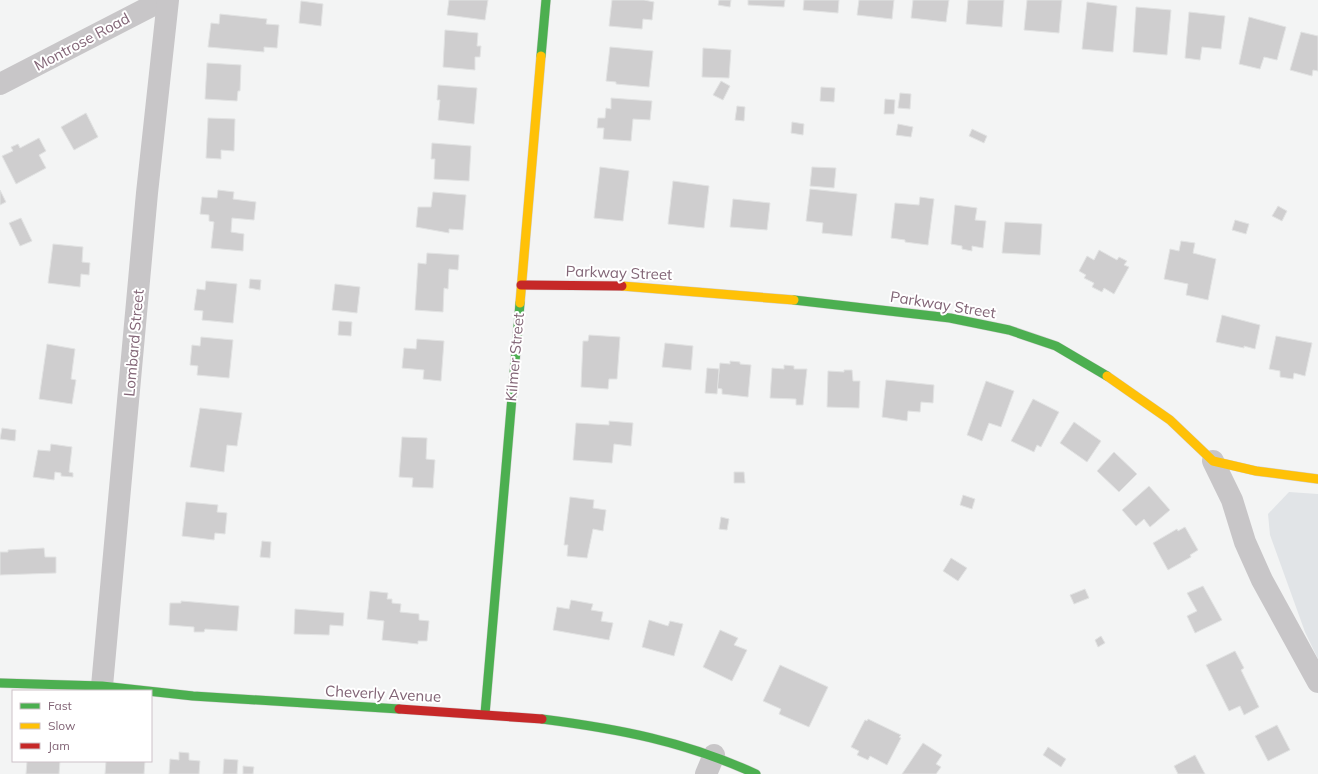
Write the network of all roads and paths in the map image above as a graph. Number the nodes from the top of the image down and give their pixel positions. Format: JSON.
{"nodes":[{"id":1,"x":163,"y":0,"type":"edge"},
{"id":2,"x":168,"y":0,"type":"edge"},
{"id":3,"x":546,"y":0,"type":"edge"},
{"id":4,"x":0,"y":84,"type":"edge"},
{"id":5,"x":521,"y":286,"type":"junction"},
{"id":6,"x":1213,"y":461,"type":"junction"},
{"id":7,"x":1318,"y":479,"type":"edge"},
{"id":8,"x":1318,"y":682,"type":"edge"},
{"id":9,"x":0,"y":683,"type":"edge"},
{"id":10,"x":102,"y":686,"type":"junction"},
{"id":11,"x":141,"y":690,"type":"edge"},
{"id":12,"x":152,"y":691,"type":"edge"},
{"id":13,"x":485,"y":714,"type":"junction"},
{"id":14,"x":710,"y":765,"type":"edge"},
{"id":15,"x":756,"y":774,"type":"edge"}],
"edges":[{"from":1,"to":4,"type":"street","name":"Montrose Road"},
{"from":2,"to":10,"type":"street","name":"Lombard Street"},
{"from":3,"to":5,"type":"street","name":"Kilmer Street"},
{"from":5,"to":6,"type":"street","name":"Parkway Street"},
{"from":5,"to":13,"type":"street","name":"Kilmer Street"},
{"from":6,"to":7,"type":"street"},
{"from":6,"to":8,"type":"street"},
{"from":9,"to":10,"type":"street","name":"Cheverly Avenue"},
{"from":10,"to":11,"type":"street","name":"Cheverly Avenue"},
{"from":12,"to":13,"type":"street","name":"Cheverly Avenue"},
{"from":13,"to":14,"type":"street","name":"Cheverly Avenue"},
{"from":14,"to":15,"type":"street","name":"Cheverly Avenue"}]}
